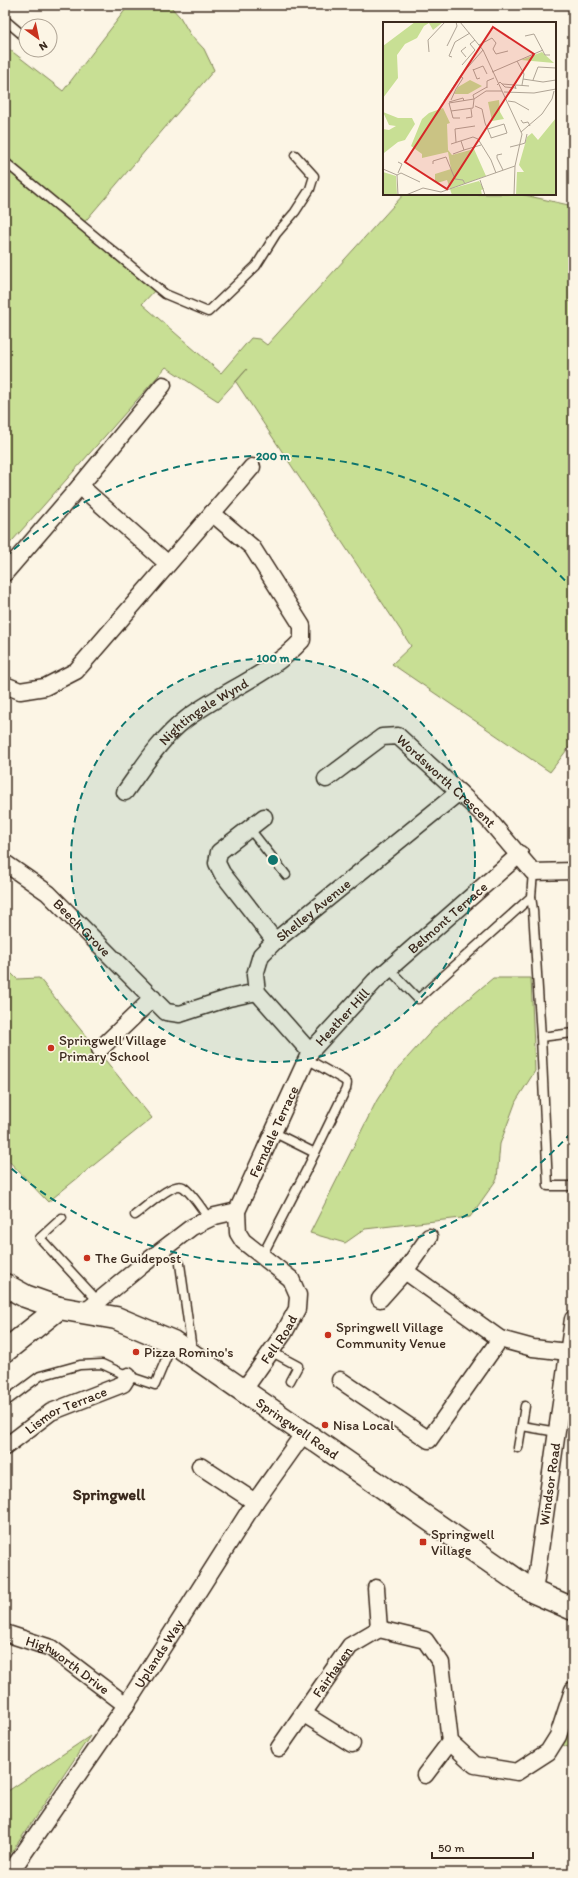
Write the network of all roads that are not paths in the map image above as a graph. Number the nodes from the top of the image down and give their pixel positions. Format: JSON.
{"nodes":[{"id":1,"x":5,"y":20,"type":"edge"},
{"id":2,"x":18,"y":31,"type":"edge"},
{"id":3,"x":295,"y":155,"type":"dead end"},
{"id":4,"x":5,"y":162,"type":"edge"},
{"id":5,"x":163,"y":385,"type":"dead end"},
{"id":6,"x":252,"y":467,"type":"dead end"},
{"id":7,"x":80,"y":486,"type":"junction"},
{"id":8,"x":212,"y":513,"type":"junction"},
{"id":9,"x":168,"y":564,"type":"junction"},
{"id":10,"x":5,"y":573,"type":"edge"},
{"id":11,"x":5,"y":685,"type":"edge"},
{"id":12,"x":326,"y":778,"type":"dead end"},
{"id":13,"x":124,"y":792,"type":"dead end"},
{"id":14,"x":459,"y":792,"type":"junction"},
{"id":15,"x":264,"y":816,"type":"dead end"},
{"id":16,"x":249,"y":828,"type":"junction"},
{"id":17,"x":520,"y":854,"type":"junction"},
{"id":18,"x":5,"y":863,"type":"edge"},
{"id":19,"x":573,"y":871,"type":"edge"},
{"id":20,"x":533,"y":872,"type":"junction"},
{"id":21,"x":286,"y":875,"type":"dead end"},
{"id":22,"x":531,"y":897,"type":"junction"},
{"id":23,"x":274,"y":941,"type":"junction"},
{"id":24,"x":389,"y":969,"type":"junction"},
{"id":25,"x":375,"y":981,"type":"joint"},
{"id":26,"x":258,"y":992,"type":"junction"},
{"id":27,"x":153,"y":998,"type":"junction"},
{"id":28,"x":573,"y":1033,"type":"edge"},
{"id":29,"x":541,"y":1037,"type":"junction"},
{"id":30,"x":100,"y":1049,"type":"dead end"},
{"id":31,"x":308,"y":1056,"type":"junction"},
{"id":32,"x":273,"y":1132,"type":"junction"},
{"id":33,"x":315,"y":1152,"type":"junction"},
{"id":34,"x":573,"y":1186,"type":"edge"},
{"id":35,"x":237,"y":1211,"type":"junction"},
{"id":36,"x":135,"y":1215,"type":"dead end"},
{"id":37,"x":62,"y":1218,"type":"dead end"},
{"id":38,"x":209,"y":1219,"type":"junction"},
{"id":39,"x":430,"y":1237,"type":"dead end"},
{"id":40,"x":262,"y":1256,"type":"junction"},
{"id":41,"x":180,"y":1264,"type":"dead end"},
{"id":42,"x":405,"y":1271,"type":"junction"},
{"id":43,"x":5,"y":1285,"type":"edge"},
{"id":44,"x":380,"y":1299,"type":"dead end"},
{"id":45,"x":91,"y":1307,"type":"junction"},
{"id":46,"x":59,"y":1308,"type":"junction"},
{"id":47,"x":573,"y":1319,"type":"edge"},
{"id":48,"x":500,"y":1339,"type":"junction"},
{"id":49,"x":173,"y":1342,"type":"junction"},
{"id":50,"x":5,"y":1351,"type":"edge"},
{"id":51,"x":272,"y":1352,"type":"junction"},
{"id":52,"x":568,"y":1352,"type":"junction"},
{"id":53,"x":192,"y":1355,"type":"junction"},
{"id":54,"x":128,"y":1376,"type":"junction"},
{"id":55,"x":340,"y":1380,"type":"dead end"},
{"id":56,"x":290,"y":1381,"type":"dead end"},
{"id":57,"x":243,"y":1391,"type":"junction"},
{"id":58,"x":5,"y":1402,"type":"edge"},
{"id":59,"x":525,"y":1406,"type":"dead end"},
{"id":60,"x":522,"y":1426,"type":"junction"},
{"id":61,"x":557,"y":1432,"type":"junction"},
{"id":62,"x":304,"y":1433,"type":"junction"},
{"id":63,"x":5,"y":1447,"type":"edge"},
{"id":64,"x":518,"y":1448,"type":"dead end"},
{"id":65,"x":200,"y":1466,"type":"dead end"},
{"id":66,"x":255,"y":1502,"type":"junction"},
{"id":67,"x":376,"y":1588,"type":"dead end"},
{"id":68,"x":534,"y":1592,"type":"junction"},
{"id":69,"x":573,"y":1609,"type":"edge"},
{"id":70,"x":379,"y":1629,"type":"junction"},
{"id":71,"x":5,"y":1633,"type":"edge"},
{"id":72,"x":571,"y":1700,"type":"edge"},
{"id":73,"x":126,"y":1705,"type":"junction"},
{"id":74,"x":304,"y":1714,"type":"junction"},
{"id":75,"x":450,"y":1742,"type":"junction"},
{"id":76,"x":352,"y":1744,"type":"dead end"},
{"id":77,"x":279,"y":1748,"type":"dead end"},
{"id":78,"x":425,"y":1775,"type":"dead end"},
{"id":79,"x":10,"y":1873,"type":"edge"}],
"edges":[{"from":1,"to":2,"type":"lane"},
{"from":3,"to":4,"type":"lane"},
{"from":5,"to":7,"type":"street"},
{"from":6,"to":8,"type":"street"},
{"from":7,"to":9,"type":"street"},
{"from":7,"to":10,"type":"street"},
{"from":8,"to":9,"type":"street"},
{"from":8,"to":13,"type":"street","name":"Nightingale Wynd"},
{"from":9,"to":11,"type":"street"},
{"from":12,"to":14,"type":"street","name":"Wordsworth Crescent"},
{"from":14,"to":17,"type":"street","name":"Wordsworth Crescent"},
{"from":14,"to":23,"type":"street","name":"Shelley Avenue"},
{"from":15,"to":16,"type":"street"},
{"from":16,"to":21,"type":"lane"},
{"from":16,"to":23,"type":"street"},
{"from":17,"to":20,"type":"street"},
{"from":17,"to":24,"type":"street","name":"Belmont Terrace"},
{"from":18,"to":27,"type":"street","name":"Beech Grove"},
{"from":19,"to":20,"type":"street"},
{"from":20,"to":22,"type":"lane"},
{"from":22,"to":24,"type":"lane"},
{"from":22,"to":29,"type":"lane"},
{"from":23,"to":26,"type":"street","name":"Shelley Avenue"},
{"from":24,"to":25,"type":"street","name":"Belmont Terrace"},
{"from":25,"to":31,"type":"street","name":"Heather Hill"},
{"from":26,"to":27,"type":"street","name":"Beech Grove"},
{"from":26,"to":31,"type":"street"},
{"from":27,"to":30,"type":"street"},
{"from":28,"to":29,"type":"lane"},
{"from":29,"to":34,"type":"lane"},
{"from":31,"to":32,"type":"street","name":"Ferndale Terrace"},
{"from":31,"to":33,"type":"lane"},
{"from":32,"to":33,"type":"lane"},
{"from":32,"to":35,"type":"street","name":"Ferndale Terrace"},
{"from":33,"to":40,"type":"lane"},
{"from":35,"to":38,"type":"street"},
{"from":35,"to":40,"type":"street","name":"Fell Road"},
{"from":36,"to":38,"type":"lane"},
{"from":37,"to":45,"type":"lane"},
{"from":38,"to":45,"type":"street"},
{"from":39,"to":42,"type":"street"},
{"from":40,"to":51,"type":"street","name":"Fell Road"},
{"from":41,"to":53,"type":"lane"},
{"from":42,"to":44,"type":"street"},
{"from":42,"to":48,"type":"street"},
{"from":43,"to":46,"type":"main road","name":"Springwell Road"},
{"from":45,"to":46,"type":"main road","name":"Springwell Road"},
{"from":45,"to":49,"type":"main road","name":"Springwell Road"},
{"from":46,"to":50,"type":"main road"},
{"from":47,"to":52,"type":"street","name":"Windsor Road"},
{"from":48,"to":52,"type":"street"},
{"from":48,"to":55,"type":"street"},
{"from":49,"to":53,"type":"main road","name":"Springwell Road"},
{"from":49,"to":54,"type":"lane"},
{"from":51,"to":56,"type":"lane"},
{"from":51,"to":57,"type":"street","name":"Fell Road"},
{"from":52,"to":61,"type":"street","name":"Windsor Road"},
{"from":53,"to":57,"type":"main road","name":"Springwell Road"},
{"from":54,"to":58,"type":"lane"},
{"from":54,"to":63,"type":"street","name":"Lismor Terrace"},
{"from":57,"to":62,"type":"main road","name":"Springwell Road"},
{"from":59,"to":60,"type":"lane"},
{"from":60,"to":61,"type":"lane"},
{"from":60,"to":64,"type":"lane"},
{"from":61,"to":68,"type":"street","name":"Windsor Road"},
{"from":62,"to":66,"type":"street","name":"Uplands Way"},
{"from":62,"to":68,"type":"main road","name":"Springwell Road"},
{"from":65,"to":66,"type":"street"},
{"from":66,"to":73,"type":"street","name":"Uplands Way"},
{"from":67,"to":70,"type":"street"},
{"from":68,"to":69,"type":"main road","name":"Springwell Road"},
{"from":70,"to":74,"type":"street","name":"Fairhaven"},
{"from":70,"to":75,"type":"street"},
{"from":71,"to":73,"type":"street","name":"Highworth Drive"},
{"from":72,"to":75,"type":"street"},
{"from":73,"to":79,"type":"street","name":"Uplands Way"},
{"from":74,"to":76,"type":"street"},
{"from":74,"to":77,"type":"street","name":"Fairhaven"},
{"from":75,"to":78,"type":"street"}]}
